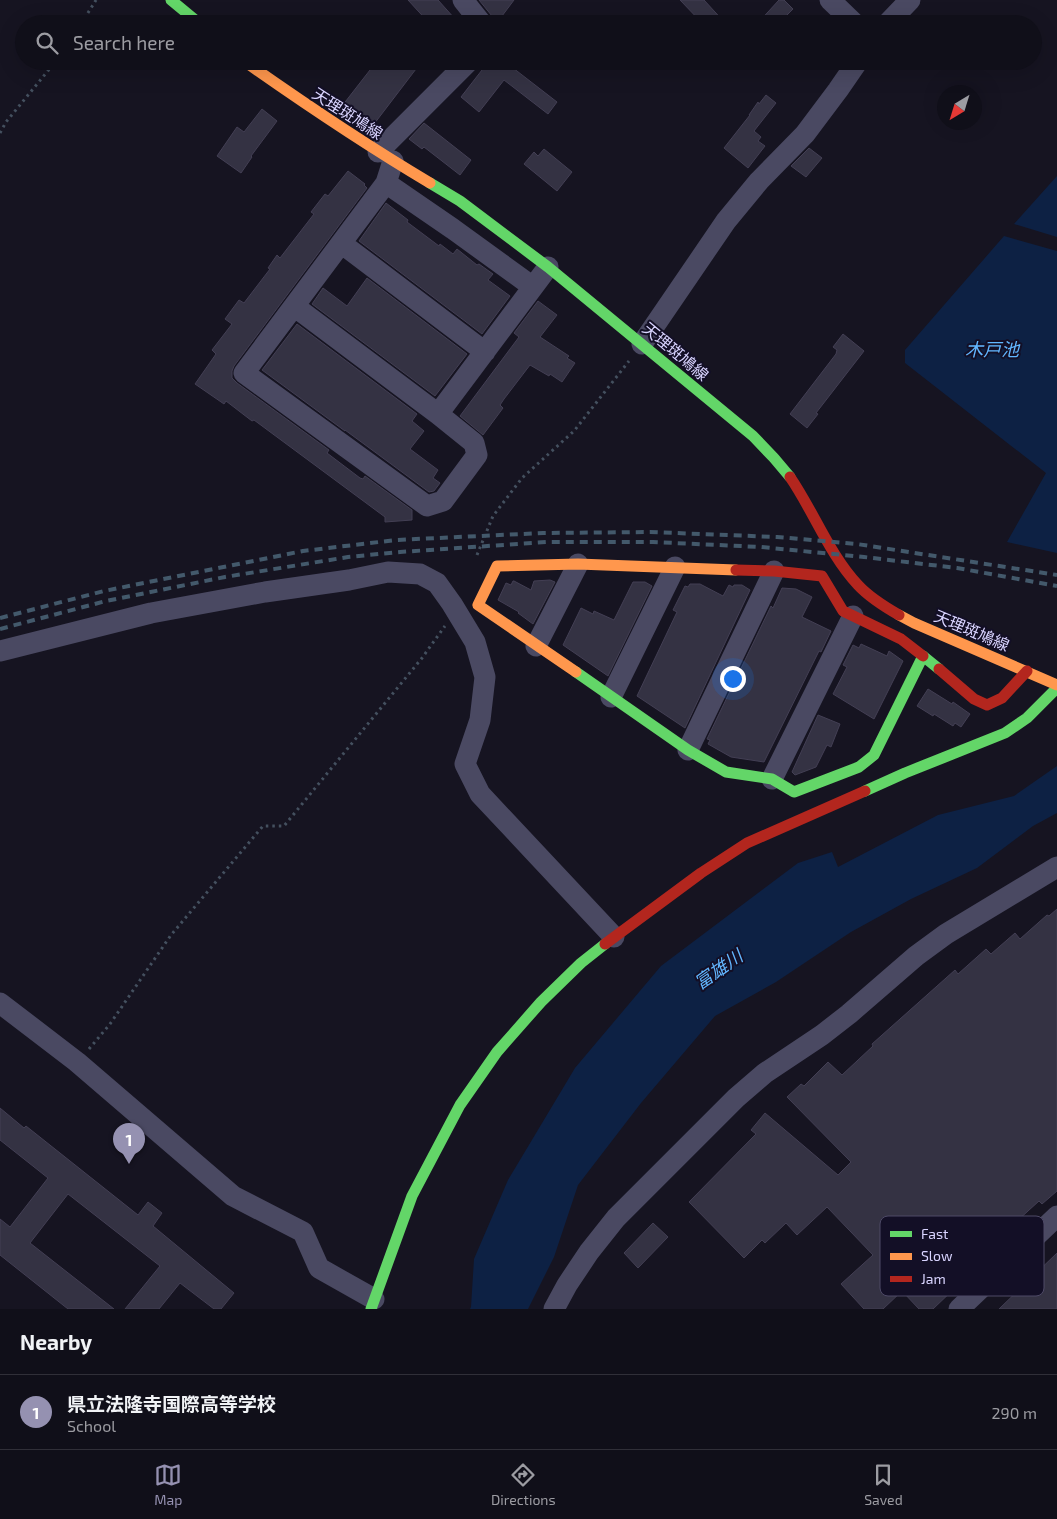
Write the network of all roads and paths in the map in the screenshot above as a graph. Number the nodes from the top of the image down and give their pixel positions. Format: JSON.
{"nodes":[{"id":1,"x":96,"y":0,"type":"edge"},
{"id":2,"x":172,"y":0,"type":"edge"},
{"id":3,"x":463,"y":0,"type":"edge"},
{"id":4,"x":830,"y":0,"type":"edge"},
{"id":5,"x":910,"y":0,"type":"edge"},
{"id":6,"x":87,"y":15,"type":"edge"},
{"id":7,"x":190,"y":15,"type":"edge"},
{"id":8,"x":475,"y":15,"type":"edge"},
{"id":9,"x":846,"y":15,"type":"edge"},
{"id":10,"x":896,"y":15,"type":"edge"},
{"id":11,"x":49,"y":70,"type":"edge"},
{"id":12,"x":257,"y":70,"type":"edge"},
{"id":13,"x":461,"y":70,"type":"edge"},
{"id":14,"x":852,"y":70,"type":"edge"},
{"id":15,"x":0,"y":133,"type":"edge"},
{"id":16,"x":386,"y":157,"type":"junction"},
{"id":17,"x":386,"y":183,"type":"junction"},
{"id":18,"x":340,"y":243,"type":"junction"},
{"id":19,"x":548,"y":267,"type":"junction"},
{"id":20,"x":533,"y":286,"type":"junction"},
{"id":21,"x":294,"y":306,"type":"junction"},
{"id":22,"x":642,"y":344,"type":"junction"},
{"id":23,"x":484,"y":352,"type":"junction"},
{"id":24,"x":438,"y":414,"type":"junction"},
{"id":25,"x":476,"y":556,"type":"dead end"},
{"id":26,"x":578,"y":564,"type":"junction"},
{"id":27,"x":675,"y":567,"type":"junction"},
{"id":28,"x":774,"y":571,"type":"junction"},
{"id":29,"x":456,"y":611,"type":"junction"},
{"id":30,"x":853,"y":616,"type":"junction"},
{"id":31,"x":536,"y":646,"type":"junction"},
{"id":32,"x":0,"y":651,"type":"edge"},
{"id":33,"x":923,"y":656,"type":"junction"},
{"id":34,"x":1027,"y":671,"type":"junction"},
{"id":35,"x":1057,"y":686,"type":"edge"},
{"id":36,"x":611,"y":697,"type":"junction"},
{"id":37,"x":688,"y":750,"type":"junction"},
{"id":38,"x":772,"y":779,"type":"junction"},
{"id":39,"x":1057,"y":867,"type":"edge"},
{"id":40,"x":614,"y":937,"type":"junction"},
{"id":41,"x":0,"y":1003,"type":"edge"},
{"id":42,"x":77,"y":1062,"type":"junction"},
{"id":43,"x":1057,"y":1216,"type":"edge"},
{"id":44,"x":1044,"y":1228,"type":"edge"},
{"id":45,"x":973,"y":1296,"type":"edge"},
{"id":46,"x":372,"y":1304,"type":"edge"},
{"id":47,"x":554,"y":1309,"type":"edge"},
{"id":48,"x":959,"y":1309,"type":"edge"}],
"edges":[{"from":1,"to":6,"type":"path"},
{"from":2,"to":7,"type":"street"},
{"from":3,"to":8,"type":"street"},
{"from":4,"to":9,"type":"street"},
{"from":5,"to":10,"type":"street"},
{"from":11,"to":15,"type":"path"},
{"from":12,"to":16,"type":"street","name":"天理斑鳩線"},
{"from":13,"to":16,"type":"street"},
{"from":14,"to":22,"type":"street"},
{"from":16,"to":17,"type":"street"},
{"from":16,"to":19,"type":"street","name":"天理斑鳩線"},
{"from":17,"to":18,"type":"street"},
{"from":17,"to":20,"type":"street"},
{"from":18,"to":21,"type":"street"},
{"from":18,"to":23,"type":"street"},
{"from":19,"to":20,"type":"street"},
{"from":19,"to":22,"type":"street","name":"天理斑鳩線"},
{"from":20,"to":23,"type":"street"},
{"from":21,"to":24,"type":"street"},
{"from":21,"to":24,"type":"street"},
{"from":22,"to":25,"type":"path"},
{"from":22,"to":34,"type":"street","name":"天理斑鳩線"},
{"from":23,"to":24,"type":"street"},
{"from":26,"to":27,"type":"street"},
{"from":26,"to":31,"type":"street"},
{"from":26,"to":31,"type":"street"},
{"from":27,"to":28,"type":"street"},
{"from":27,"to":36,"type":"street"},
{"from":28,"to":30,"type":"street"},
{"from":28,"to":37,"type":"street"},
{"from":29,"to":32,"type":"street"},
{"from":29,"to":40,"type":"street"},
{"from":29,"to":42,"type":"path"},
{"from":30,"to":33,"type":"street"},
{"from":30,"to":38,"type":"street"},
{"from":31,"to":36,"type":"street"},
{"from":33,"to":34,"type":"street"},
{"from":33,"to":38,"type":"street"},
{"from":34,"to":35,"type":"street","name":"天理斑鳩線"},
{"from":35,"to":40,"type":"street"},
{"from":36,"to":37,"type":"street"},
{"from":37,"to":38,"type":"street"},
{"from":39,"to":47,"type":"street"},
{"from":40,"to":46,"type":"street"},
{"from":41,"to":42,"type":"street"},
{"from":42,"to":46,"type":"street"},
{"from":43,"to":44,"type":"street"},
{"from":45,"to":48,"type":"street"}]}
